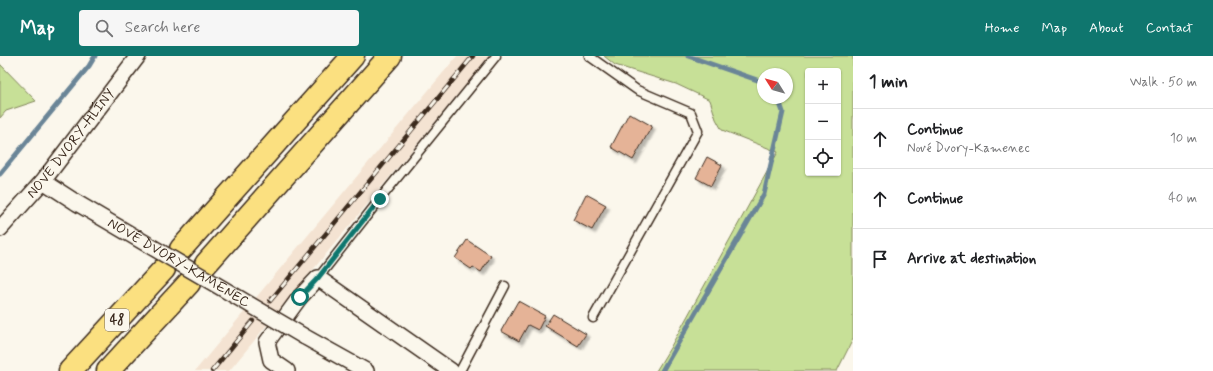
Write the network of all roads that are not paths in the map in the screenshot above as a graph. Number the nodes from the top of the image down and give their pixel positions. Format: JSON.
{"nodes":[{"id":1,"x":138,"y":56,"type":"edge"},
{"id":2,"x":353,"y":56,"type":"edge"},
{"id":3,"x":390,"y":56,"type":"edge"},
{"id":4,"x":496,"y":56,"type":"edge"},
{"id":5,"x":589,"y":56,"type":"edge"},
{"id":6,"x":42,"y":181,"type":"junction"},
{"id":7,"x":0,"y":230,"type":"edge"},
{"id":8,"x":181,"y":249,"type":"dead end"},
{"id":9,"x":206,"y":264,"type":"dead end"},
{"id":10,"x":164,"y":268,"type":"dead end"},
{"id":11,"x":318,"y":278,"type":"junction"},
{"id":12,"x":189,"y":283,"type":"dead end"},
{"id":13,"x":505,"y":286,"type":"dead end"},
{"id":14,"x":593,"y":318,"type":"dead end"},
{"id":15,"x":70,"y":371,"type":"edge"},
{"id":16,"x":108,"y":371,"type":"edge"},
{"id":17,"x":287,"y":371,"type":"edge"},
{"id":18,"x":366,"y":371,"type":"edge"},
{"id":19,"x":451,"y":371,"type":"edge"},
{"id":20,"x":460,"y":371,"type":"edge"}],
"edges":[{"from":1,"to":6,"type":"street","name":"NOVÉ DVORY-HLÍNY"},
{"from":2,"to":8,"type":"highway"},
{"from":3,"to":9,"type":"highway"},
{"from":4,"to":11,"type":"lane"},
{"from":5,"to":14,"type":"lane"},
{"from":6,"to":7,"type":"street","name":"NOVÉ DVORY-HLÍNY"},
{"from":6,"to":18,"type":"street","name":"NOVÉ DVORY-KAMENEC","bridge":true},
{"from":10,"to":15,"type":"highway","number":"48"},
{"from":11,"to":17,"type":"street"},
{"from":11,"to":19,"type":"street"},
{"from":12,"to":16,"type":"highway","number":"48"},
{"from":13,"to":20,"type":"lane"}]}
